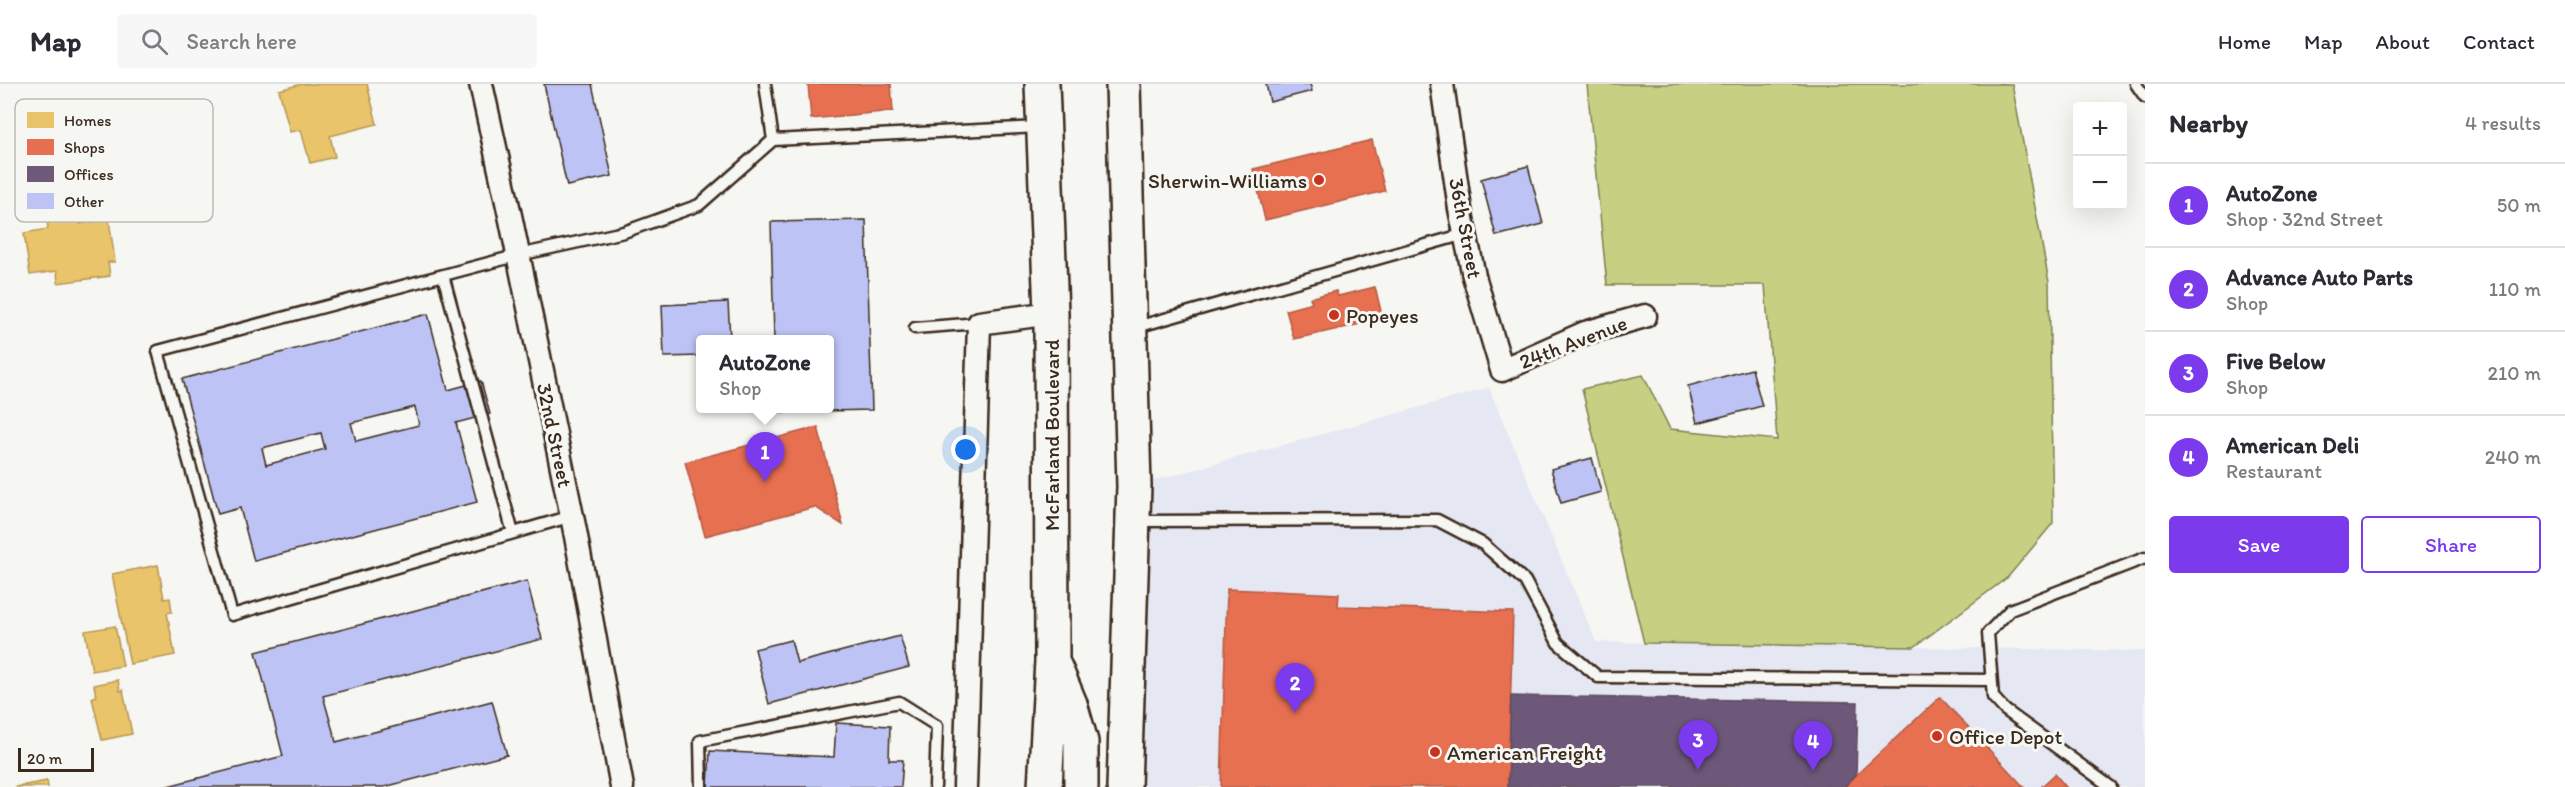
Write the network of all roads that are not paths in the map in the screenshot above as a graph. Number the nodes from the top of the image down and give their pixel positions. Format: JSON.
{"nodes":[{"id":1,"x":481,"y":84,"type":"edge"},
{"id":2,"x":765,"y":84,"type":"edge"},
{"id":3,"x":1042,"y":84,"type":"edge"},
{"id":4,"x":1123,"y":84,"type":"edge"},
{"id":5,"x":1442,"y":84,"type":"edge"},
{"id":6,"x":2136,"y":84,"type":"edge"},
{"id":7,"x":2145,"y":97,"type":"edge"},
{"id":8,"x":1044,"y":127,"type":"junction"},
{"id":9,"x":773,"y":140,"type":"junction"},
{"id":10,"x":1465,"y":234,"type":"junction"},
{"id":11,"x":519,"y":255,"type":"junction"},
{"id":12,"x":443,"y":275,"type":"junction"},
{"id":13,"x":1051,"y":313,"type":"junction"},
{"id":14,"x":1645,"y":316,"type":"dead end"},
{"id":15,"x":979,"y":323,"type":"junction"},
{"id":16,"x":915,"y":328,"type":"dead end"},
{"id":17,"x":1130,"y":329,"type":"junction"},
{"id":18,"x":1502,"y":370,"type":"joint"},
{"id":19,"x":572,"y":516,"type":"junction"},
{"id":20,"x":1133,"y":521,"type":"junction"},
{"id":21,"x":513,"y":533,"type":"junction"},
{"id":22,"x":2145,"y":558,"type":"edge"},
{"id":23,"x":1052,"y":661,"type":"junction"},
{"id":24,"x":1991,"y":680,"type":"junction"},
{"id":25,"x":622,"y":787,"type":"edge"},
{"id":26,"x":701,"y":787,"type":"edge"},
{"id":27,"x":935,"y":787,"type":"edge"},
{"id":28,"x":966,"y":787,"type":"edge"},
{"id":29,"x":1045,"y":787,"type":"edge"},
{"id":30,"x":1081,"y":787,"type":"edge"},
{"id":31,"x":1124,"y":787,"type":"edge"},
{"id":32,"x":2111,"y":787,"type":"edge"}],
"edges":[{"from":1,"to":11,"type":"street","name":"32nd Street"},
{"from":2,"to":9,"type":"lane"},
{"from":3,"to":8,"type":"highway","name":"McFarland Boulevard"},
{"from":4,"to":17,"type":"highway"},
{"from":5,"to":10,"type":"street","name":"36th Street"},
{"from":6,"to":7,"type":"lane"},
{"from":8,"to":9,"type":"lane"},
{"from":8,"to":13,"type":"highway","name":"McFarland Boulevard"},
{"from":9,"to":11,"type":"lane"},
{"from":10,"to":17,"type":"lane"},
{"from":10,"to":18,"type":"street","name":"36th Street"},
{"from":11,"to":12,"type":"lane"},
{"from":11,"to":19,"type":"street","name":"32nd Street"},
{"from":12,"to":21,"type":"lane"},
{"from":12,"to":21,"type":"lane"},
{"from":13,"to":15,"type":"street"},
{"from":13,"to":23,"type":"highway","name":"McFarland Boulevard"},
{"from":14,"to":18,"type":"street","name":"24th Avenue"},
{"from":15,"to":16,"type":"lane"},
{"from":15,"to":28,"type":"street"},
{"from":17,"to":20,"type":"highway"},
{"from":19,"to":21,"type":"lane"},
{"from":19,"to":25,"type":"street","name":"32nd Street"},
{"from":20,"to":24,"type":"lane"},
{"from":20,"to":31,"type":"highway"},
{"from":22,"to":24,"type":"lane"},
{"from":23,"to":29,"type":"highway","name":"McFarland Boulevard"},
{"from":23,"to":30,"type":"highway"},
{"from":24,"to":32,"type":"lane"},
{"from":26,"to":27,"type":"lane"}]}
